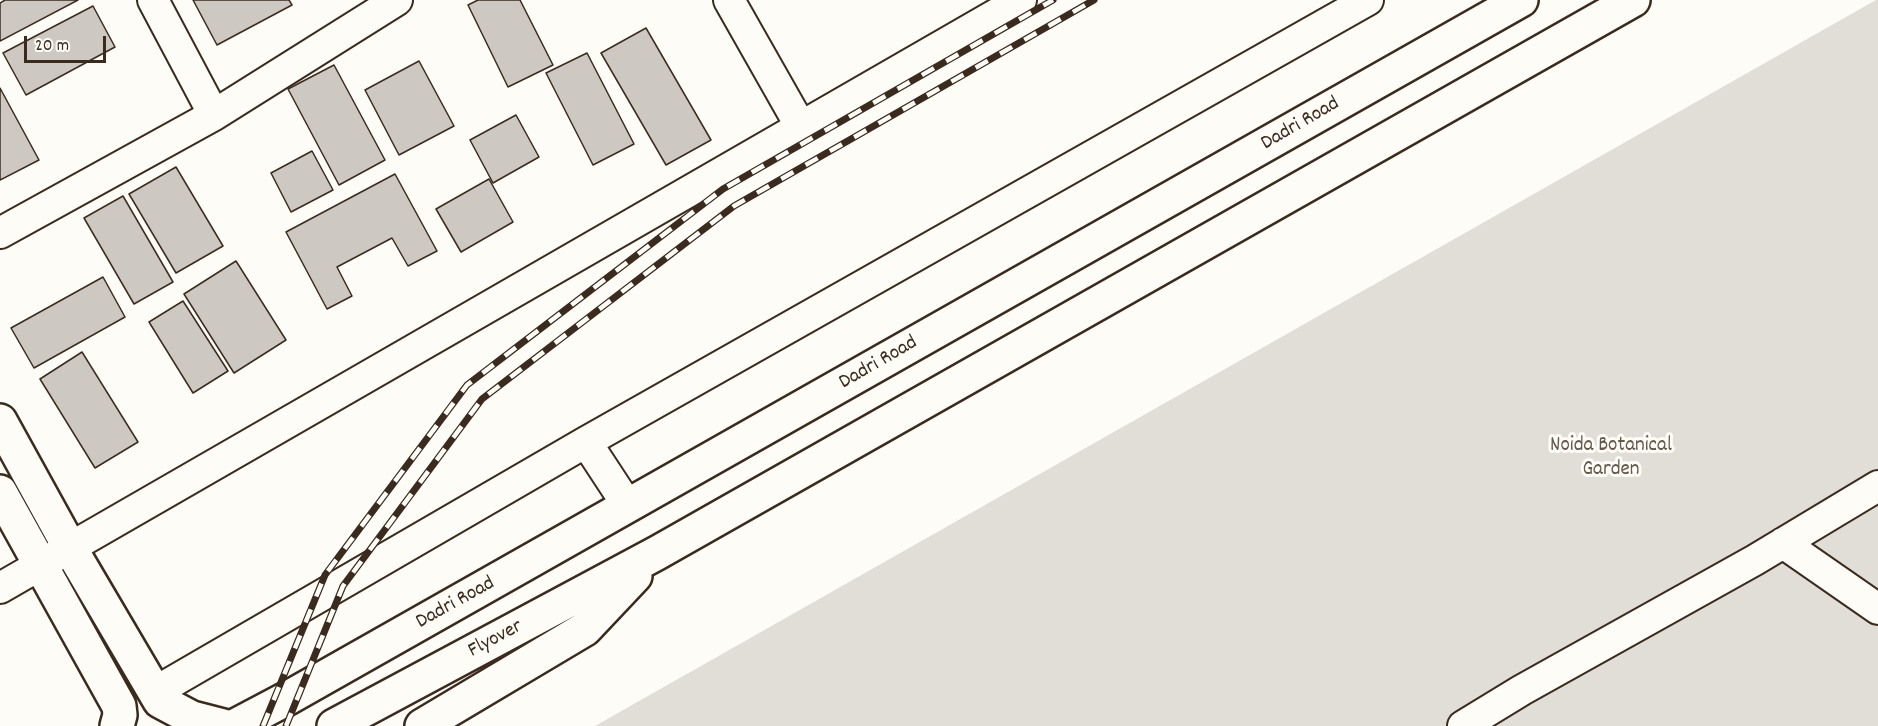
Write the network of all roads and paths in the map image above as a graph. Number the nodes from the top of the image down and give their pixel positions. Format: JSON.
{"nodes":[{"id":1,"x":153,"y":0,"type":"edge"},
{"id":2,"x":397,"y":0,"type":"edge"},
{"id":3,"x":729,"y":0,"type":"edge"},
{"id":4,"x":1021,"y":0,"type":"edge"},
{"id":5,"x":1521,"y":0,"type":"edge"},
{"id":6,"x":1633,"y":0,"type":"edge"},
{"id":7,"x":1360,"y":2,"type":"edge"},
{"id":8,"x":214,"y":115,"type":"junction"},
{"id":9,"x":801,"y":127,"type":"junction"},
{"id":10,"x":0,"y":233,"type":"edge"},
{"id":11,"x":0,"y":421,"type":"edge"},
{"id":12,"x":586,"y":442,"type":"junction"},
{"id":13,"x":1878,"y":486,"type":"edge"},
{"id":14,"x":0,"y":492,"type":"edge"},
{"id":15,"x":628,"y":506,"type":"junction"},
{"id":16,"x":1783,"y":543,"type":"junction"},
{"id":17,"x":70,"y":548,"type":"junction"},
{"id":18,"x":657,"y":553,"type":"junction"},
{"id":19,"x":40,"y":565,"type":"junction"},
{"id":20,"x":0,"y":588,"type":"edge"},
{"id":21,"x":1878,"y":609,"type":"edge"},
{"id":22,"x":155,"y":692,"type":"junction"},
{"id":23,"x":117,"y":726,"type":"edge"},
{"id":24,"x":223,"y":726,"type":"edge"},
{"id":25,"x":235,"y":726,"type":"edge"},
{"id":26,"x":334,"y":726,"type":"edge"},
{"id":27,"x":422,"y":726,"type":"edge"},
{"id":28,"x":1463,"y":726,"type":"edge"}],
"edges":[{"from":1,"to":8,"type":"street"},
{"from":2,"to":8,"type":"street"},
{"from":3,"to":9,"type":"street"},
{"from":4,"to":9,"type":"street"},
{"from":5,"to":15,"type":"main road","name":"Dadri Road"},
{"from":6,"to":18,"type":"main road"},
{"from":7,"to":12,"type":"street"},
{"from":8,"to":10,"type":"street"},
{"from":9,"to":17,"type":"street"},
{"from":11,"to":17,"type":"main road"},
{"from":12,"to":15,"type":"street"},
{"from":12,"to":22,"type":"street"},
{"from":13,"to":16,"type":"street"},
{"from":14,"to":19,"type":"main road"},
{"from":15,"to":25,"type":"main road","name":"Dadri Road"},
{"from":16,"to":21,"type":"street"},
{"from":16,"to":28,"type":"street"},
{"from":17,"to":19,"type":"street"},
{"from":17,"to":22,"type":"main road"},
{"from":18,"to":26,"type":"main road","name":"Flyover"},
{"from":18,"to":27,"type":"main road"},
{"from":19,"to":20,"type":"street"},
{"from":19,"to":23,"type":"main road"},
{"from":22,"to":24,"type":"main road"}]}
